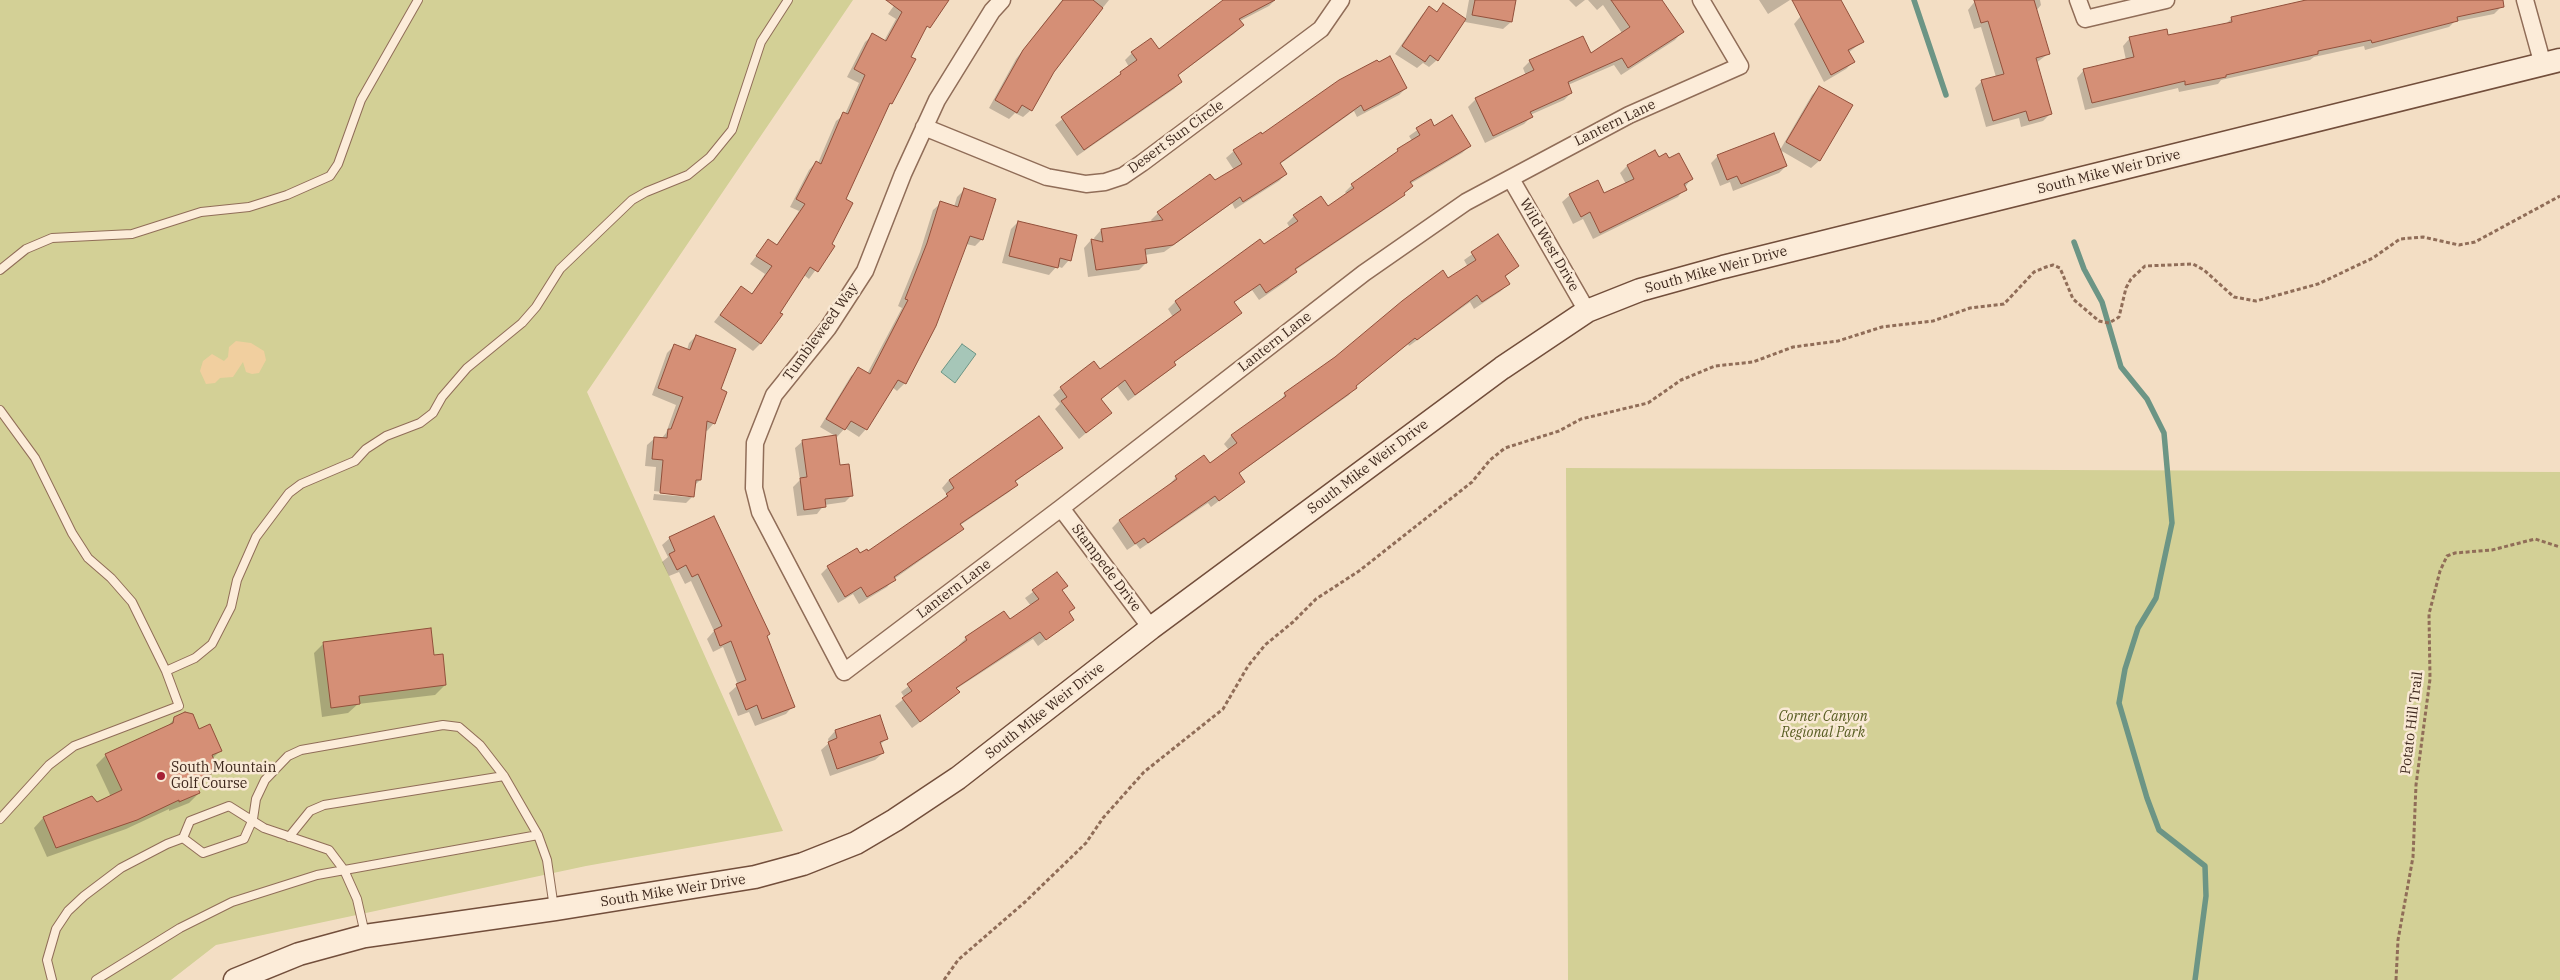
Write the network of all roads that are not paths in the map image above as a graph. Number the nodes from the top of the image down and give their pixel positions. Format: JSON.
{"nodes":[{"id":1,"x":418,"y":0,"type":"edge"},
{"id":2,"x":788,"y":0,"type":"edge"},
{"id":3,"x":1002,"y":0,"type":"edge"},
{"id":4,"x":1341,"y":0,"type":"edge"},
{"id":5,"x":1701,"y":0,"type":"edge"},
{"id":6,"x":2078,"y":0,"type":"edge"},
{"id":7,"x":2166,"y":0,"type":"edge"},
{"id":8,"x":2525,"y":0,"type":"edge"},
{"id":9,"x":2552,"y":62,"type":"edge"},
{"id":10,"x":924,"y":127,"type":"junction"},
{"id":11,"x":1512,"y":179,"type":"junction"},
{"id":12,"x":0,"y":270,"type":"edge"},
{"id":13,"x":1587,"y":310,"type":"junction"},
{"id":14,"x":0,"y":410,"type":"edge"},
{"id":15,"x":1061,"y":508,"type":"junction"},
{"id":16,"x":1151,"y":628,"type":"junction"},
{"id":17,"x":166,"y":671,"type":"junction"},
{"id":18,"x":844,"y":672,"type":"joint"},
{"id":19,"x":504,"y":776,"type":"junction"},
{"id":20,"x":0,"y":819,"type":"edge"},
{"id":21,"x":253,"y":820,"type":"junction"},
{"id":22,"x":538,"y":835,"type":"junction"},
{"id":23,"x":289,"y":837,"type":"junction"},
{"id":24,"x":184,"y":838,"type":"junction"},
{"id":25,"x":344,"y":870,"type":"junction"},
{"id":26,"x":555,"y":909,"type":"junction"},
{"id":27,"x":365,"y":936,"type":"junction"},
{"id":28,"x":52,"y":980,"type":"edge"},
{"id":29,"x":96,"y":980,"type":"edge"},
{"id":30,"x":235,"y":980,"type":"edge"}],
"edges":[{"from":1,"to":12,"type":"lane"},
{"from":2,"to":17,"type":"lane"},
{"from":3,"to":10,"type":"street","name":"Tumbleweed Way"},
{"from":4,"to":10,"type":"street","name":"Desert Sun Circle"},
{"from":5,"to":11,"type":"street","name":"Lantern Lane"},
{"from":6,"to":7,"type":"street"},
{"from":8,"to":9,"type":"street"},
{"from":9,"to":13,"type":"street","name":"South Mike Weir Drive"},
{"from":10,"to":18,"type":"street","name":"Tumbleweed Way"},
{"from":11,"to":13,"type":"street","name":"Wild West Drive"},
{"from":11,"to":15,"type":"street","name":"Lantern Lane"},
{"from":13,"to":16,"type":"street","name":"South Mike Weir Drive"},
{"from":14,"to":17,"type":"lane"},
{"from":15,"to":16,"type":"street","name":"Stampede Drive"},
{"from":15,"to":18,"type":"street","name":"Lantern Lane"},
{"from":16,"to":26,"type":"street","name":"South Mike Weir Drive"},
{"from":17,"to":20,"type":"lane"},
{"from":19,"to":21,"type":"lane"},
{"from":19,"to":22,"type":"lane"},
{"from":19,"to":23,"type":"lane"},
{"from":21,"to":23,"type":"lane"},
{"from":21,"to":24,"type":"lane"},
{"from":21,"to":24,"type":"lane"},
{"from":22,"to":25,"type":"lane"},
{"from":22,"to":26,"type":"lane"},
{"from":23,"to":25,"type":"lane"},
{"from":24,"to":28,"type":"lane"},
{"from":25,"to":27,"type":"lane"},
{"from":25,"to":29,"type":"lane"},
{"from":26,"to":27,"type":"street","name":"South Mike Weir Drive"},
{"from":27,"to":30,"type":"street","name":"South Mike Weir Drive"}]}
